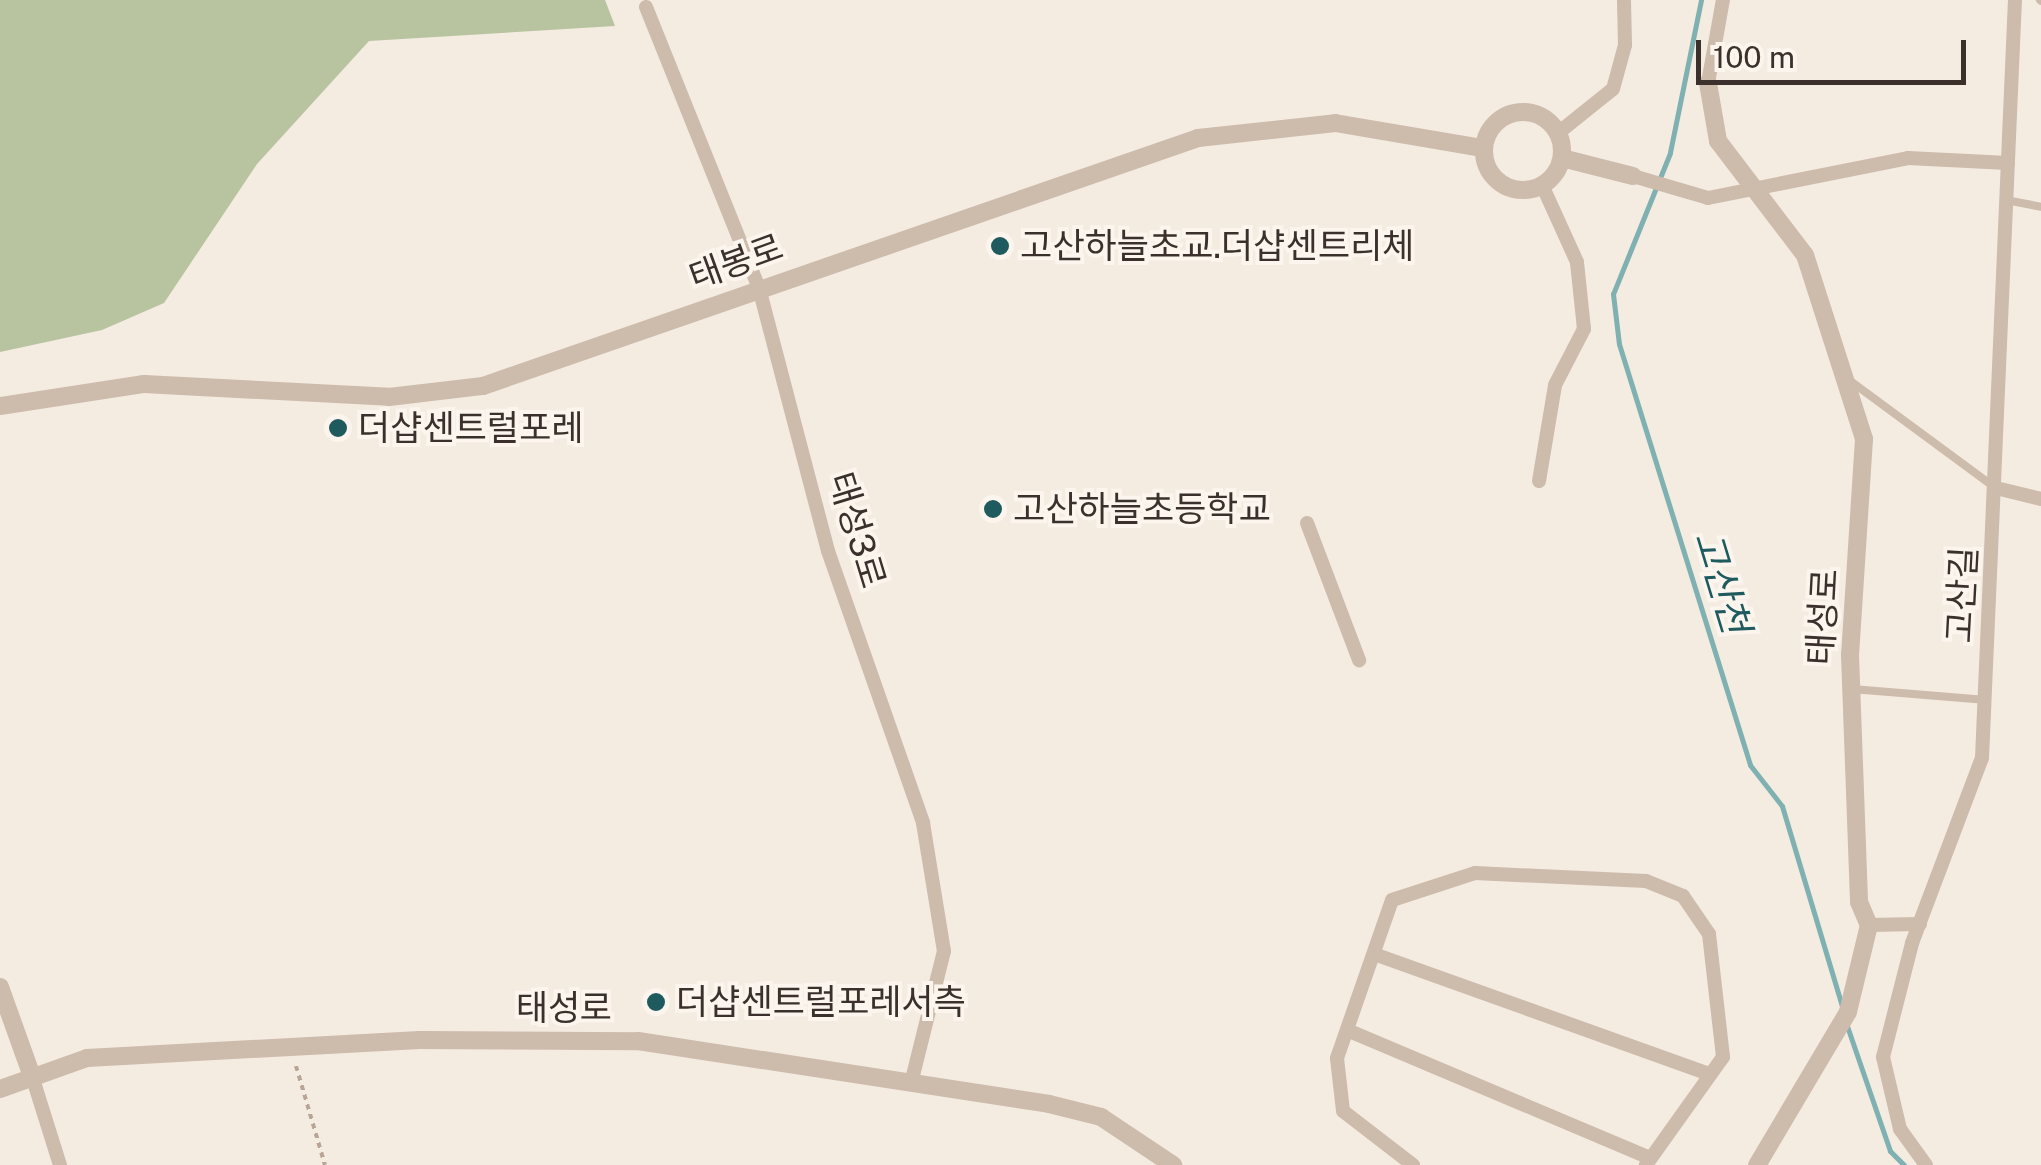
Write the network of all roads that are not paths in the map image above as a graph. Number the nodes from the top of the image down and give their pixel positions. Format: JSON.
{"nodes":[{"id":1,"x":1624,"y":0,"type":"edge"},
{"id":2,"x":1723,"y":0,"type":"edge"},
{"id":3,"x":2016,"y":0,"type":"edge"},
{"id":4,"x":646,"y":7,"type":"dead end"},
{"id":5,"x":1708,"y":83,"type":"joint"},
{"id":6,"x":1558,"y":133,"type":"junction"},
{"id":7,"x":1484,"y":148,"type":"junction"},
{"id":8,"x":1562,"y":158,"type":"junction"},
{"id":9,"x":2008,"y":163,"type":"junction"},
{"id":10,"x":1633,"y":176,"type":"joint"},
{"id":11,"x":1542,"y":185,"type":"junction"},
{"id":12,"x":1757,"y":188,"type":"junction"},
{"id":13,"x":2006,"y":200,"type":"junction"},
{"id":14,"x":2041,"y":207,"type":"edge"},
{"id":15,"x":760,"y":288,"type":"junction"},
{"id":16,"x":1849,"y":380,"type":"junction"},
{"id":17,"x":0,"y":406,"type":"edge"},
{"id":18,"x":1539,"y":481,"type":"dead end"},
{"id":19,"x":1996,"y":488,"type":"junction"},
{"id":20,"x":2041,"y":499,"type":"edge"},
{"id":21,"x":1307,"y":523,"type":"dead end"},
{"id":22,"x":1358,"y":660,"type":"dead end"},
{"id":23,"x":1852,"y":689,"type":"junction"},
{"id":24,"x":1987,"y":700,"type":"junction"},
{"id":25,"x":1920,"y":924,"type":"junction"},
{"id":26,"x":1869,"y":925,"type":"junction"},
{"id":27,"x":1374,"y":954,"type":"junction"},
{"id":28,"x":0,"y":986,"type":"edge"},
{"id":29,"x":1347,"y":1030,"type":"junction"},
{"id":30,"x":1710,"y":1074,"type":"junction"},
{"id":31,"x":32,"y":1079,"type":"junction"},
{"id":32,"x":912,"y":1079,"type":"junction"},
{"id":33,"x":0,"y":1089,"type":"edge"},
{"id":34,"x":1648,"y":1161,"type":"edge"},
{"id":35,"x":60,"y":1165,"type":"edge"},
{"id":36,"x":1173,"y":1165,"type":"edge"},
{"id":37,"x":1413,"y":1165,"type":"edge"},
{"id":38,"x":1757,"y":1165,"type":"edge"},
{"id":39,"x":1926,"y":1165,"type":"edge"}],
"edges":[{"from":1,"to":6,"type":"street"},
{"from":2,"to":5,"type":"street"},
{"from":3,"to":9,"type":"street","name":"고산길"},
{"from":4,"to":15,"type":"street","name":"태성3로"},
{"from":5,"to":12,"type":"street","name":"태성로"},
{"from":6,"to":7,"type":"street"},
{"from":6,"to":8,"type":"street"},
{"from":7,"to":11,"type":"street"},
{"from":7,"to":15,"type":"street","name":"태봉로"},
{"from":8,"to":10,"type":"street"},
{"from":8,"to":11,"type":"street"},
{"from":9,"to":12,"type":"street"},
{"from":9,"to":13,"type":"street","name":"고산길"},
{"from":10,"to":12,"type":"street"},
{"from":11,"to":18,"type":"street"},
{"from":12,"to":16,"type":"street","name":"태성로"},
{"from":13,"to":14,"type":"lane"},
{"from":13,"to":19,"type":"street","name":"고산길"},
{"from":15,"to":17,"type":"street","name":"태봉로"},
{"from":15,"to":32,"type":"street","name":"태성3로"},
{"from":16,"to":19,"type":"lane"},
{"from":16,"to":23,"type":"street","name":"태성로"},
{"from":19,"to":20,"type":"street"},
{"from":19,"to":24,"type":"street","name":"고산길"},
{"from":21,"to":22,"type":"street"},
{"from":23,"to":24,"type":"lane"},
{"from":23,"to":26,"type":"street","name":"태성로"},
{"from":24,"to":25,"type":"street","name":"고산길"},
{"from":25,"to":26,"type":"street"},
{"from":25,"to":39,"type":"street","name":"고산길"},
{"from":26,"to":38,"type":"street","name":"태성로"},
{"from":27,"to":29,"type":"street"},
{"from":27,"to":30,"type":"street"},
{"from":27,"to":30,"type":"street"},
{"from":28,"to":31,"type":"street"},
{"from":29,"to":34,"type":"street"},
{"from":29,"to":37,"type":"street"},
{"from":30,"to":34,"type":"street"},
{"from":31,"to":32,"type":"street","name":"태성로"},
{"from":31,"to":33,"type":"street","name":"태성로"},
{"from":31,"to":35,"type":"street"},
{"from":32,"to":36,"type":"street","name":"태성로"}]}
